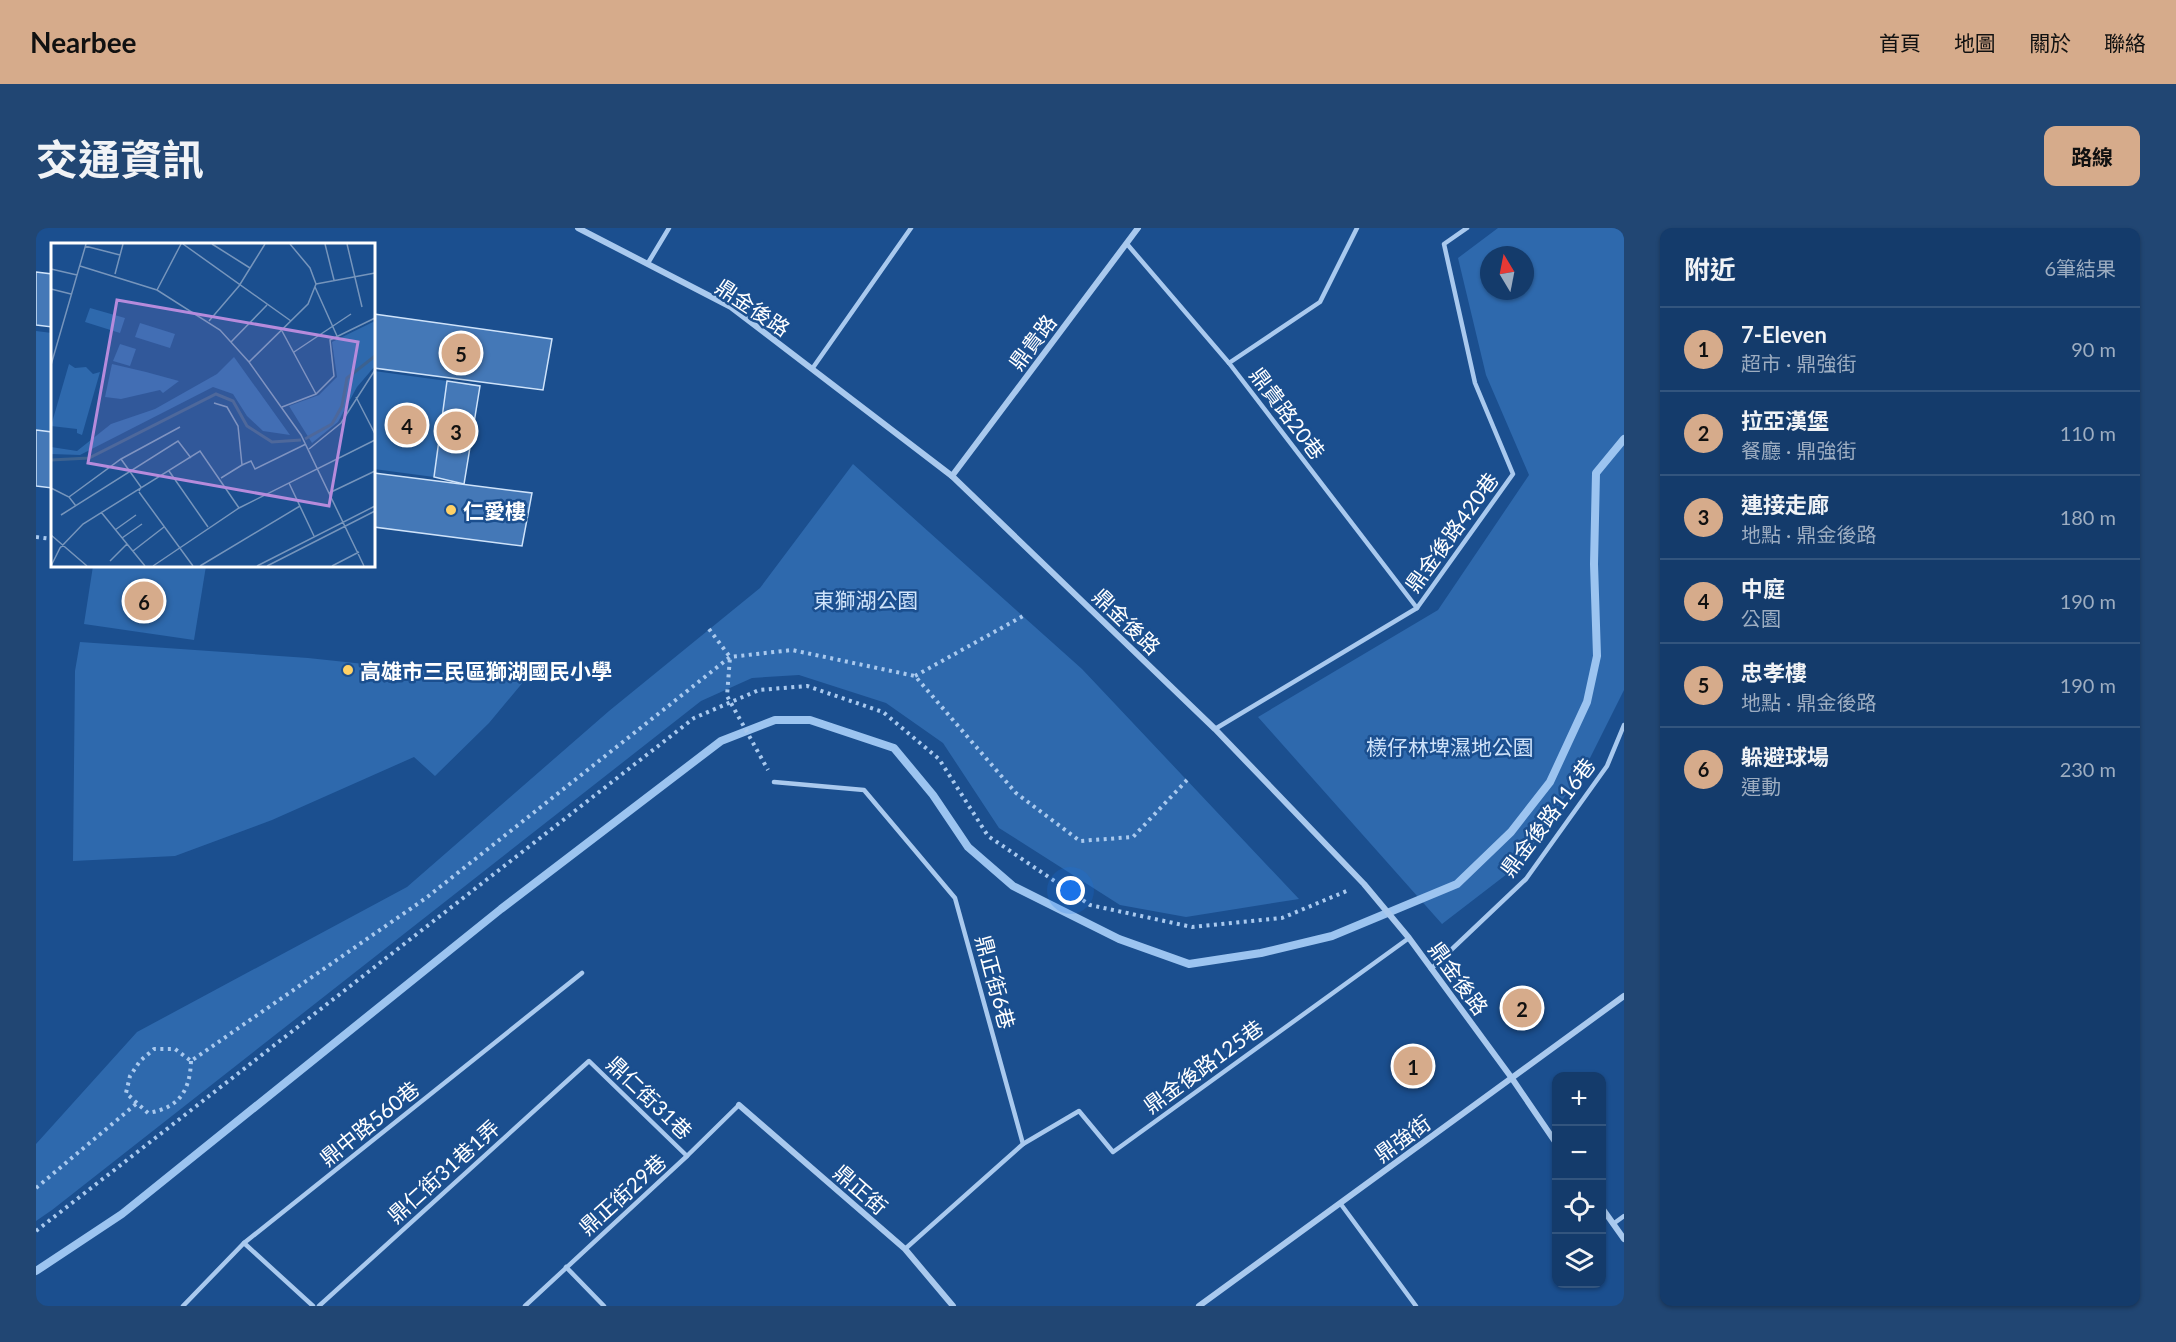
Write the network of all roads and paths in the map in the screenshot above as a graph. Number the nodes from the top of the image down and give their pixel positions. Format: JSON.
{"nodes":[{"id":1,"x":578,"y":228,"type":"edge"},
{"id":2,"x":669,"y":228,"type":"edge"},
{"id":3,"x":911,"y":228,"type":"edge"},
{"id":4,"x":1138,"y":228,"type":"edge"},
{"id":5,"x":1357,"y":228,"type":"edge"},
{"id":6,"x":1467,"y":228,"type":"edge"},
{"id":7,"x":1127,"y":244,"type":"junction"},
{"id":8,"x":648,"y":263,"type":"junction"},
{"id":9,"x":1229,"y":363,"type":"junction"},
{"id":10,"x":813,"y":369,"type":"junction"},
{"id":11,"x":952,"y":476,"type":"junction"},
{"id":12,"x":36,"y":537,"type":"edge"},
{"id":13,"x":51,"y":539,"type":"edge"},
{"id":14,"x":1417,"y":608,"type":"junction"},
{"id":15,"x":1023,"y":616,"type":"dead end"},
{"id":16,"x":709,"y":629,"type":"dead end"},
{"id":17,"x":730,"y":657,"type":"junction"},
{"id":18,"x":915,"y":676,"type":"junction"},
{"id":19,"x":730,"y":702,"type":"junction"},
{"id":20,"x":1624,"y":726,"type":"edge"},
{"id":21,"x":1215,"y":729,"type":"junction"},
{"id":22,"x":759,"y":755,"type":"dead end"},
{"id":23,"x":1187,"y":780,"type":"dead end"},
{"id":24,"x":774,"y":782,"type":"dead end"},
{"id":25,"x":1364,"y":884,"type":"junction"},
{"id":26,"x":1409,"y":938,"type":"junction"},
{"id":27,"x":1431,"y":969,"type":"junction"},
{"id":28,"x":582,"y":973,"type":"dead end"},
{"id":29,"x":1624,"y":996,"type":"edge"},
{"id":30,"x":191,"y":1061,"type":"junction"},
{"id":31,"x":589,"y":1061,"type":"joint"},
{"id":32,"x":1511,"y":1077,"type":"junction"},
{"id":33,"x":136,"y":1104,"type":"junction"},
{"id":34,"x":739,"y":1105,"type":"joint"},
{"id":35,"x":1552,"y":1136,"type":"edge"},
{"id":36,"x":1023,"y":1144,"type":"junction"},
{"id":37,"x":687,"y":1156,"type":"junction"},
{"id":38,"x":36,"y":1188,"type":"edge"},
{"id":39,"x":1340,"y":1203,"type":"junction"},
{"id":40,"x":1606,"y":1214,"type":"edge"},
{"id":41,"x":1624,"y":1216,"type":"edge"},
{"id":42,"x":1613,"y":1224,"type":"junction"},
{"id":43,"x":36,"y":1232,"type":"edge"},
{"id":44,"x":1624,"y":1239,"type":"edge"},
{"id":45,"x":244,"y":1243,"type":"junction"},
{"id":46,"x":905,"y":1249,"type":"junction"},
{"id":47,"x":566,"y":1267,"type":"junction"},
{"id":48,"x":183,"y":1306,"type":"edge"},
{"id":49,"x":313,"y":1306,"type":"edge"},
{"id":50,"x":319,"y":1306,"type":"edge"},
{"id":51,"x":525,"y":1306,"type":"edge"},
{"id":52,"x":604,"y":1306,"type":"edge"},
{"id":53,"x":953,"y":1306,"type":"edge"},
{"id":54,"x":1199,"y":1306,"type":"edge"},
{"id":55,"x":1416,"y":1306,"type":"edge"}],
"edges":[{"from":1,"to":8,"type":"street","name":"鼎金後路"},
{"from":2,"to":8,"type":"lane"},
{"from":3,"to":10,"type":"lane"},
{"from":4,"to":7,"type":"street","name":"鼎貴路"},
{"from":5,"to":9,"type":"lane"},
{"from":6,"to":14,"type":"lane","name":"鼎金後路420巷"},
{"from":7,"to":9,"type":"lane","name":"鼎貴路20巷"},
{"from":7,"to":11,"type":"street","name":"鼎貴路"},
{"from":8,"to":10,"type":"street","name":"鼎金後路"},
{"from":9,"to":14,"type":"lane","name":"鼎貴路20巷"},
{"from":10,"to":11,"type":"street","name":"鼎金後路"},
{"from":11,"to":21,"type":"street","name":"鼎金後路"},
{"from":12,"to":13,"type":"path"},
{"from":14,"to":21,"type":"lane","name":"鼎金後路420巷"},
{"from":15,"to":18,"type":"path"},
{"from":16,"to":17,"type":"path"},
{"from":17,"to":18,"type":"path"},
{"from":17,"to":19,"type":"path"},
{"from":17,"to":30,"type":"path"},
{"from":18,"to":23,"type":"path"},
{"from":19,"to":22,"type":"path"},
{"from":19,"to":25,"type":"path"},
{"from":19,"to":43,"type":"path"},
{"from":20,"to":27,"type":"lane","name":"鼎金後路116巷"},
{"from":21,"to":25,"type":"street","name":"鼎金後路"},
{"from":24,"to":36,"type":"lane","name":"鼎正街6巷"},
{"from":25,"to":26,"type":"street","name":"鼎金後路"},
{"from":26,"to":27,"type":"street","name":"鼎金後路"},
{"from":26,"to":36,"type":"lane","name":"鼎金後路125巷"},
{"from":27,"to":32,"type":"street","name":"鼎金後路"},
{"from":28,"to":45,"type":"lane","name":"鼎中路560巷"},
{"from":29,"to":32,"type":"street","name":"鼎強街"},
{"from":30,"to":33,"type":"path"},
{"from":30,"to":33,"type":"path"},
{"from":31,"to":37,"type":"lane","name":"鼎仁街31巷"},
{"from":31,"to":50,"type":"lane","name":"鼎仁街31巷1弄"},
{"from":32,"to":35,"type":"street","name":"鼎金後路"},
{"from":32,"to":39,"type":"street","name":"鼎強街"},
{"from":33,"to":38,"type":"path"},
{"from":34,"to":37,"type":"lane","name":"鼎正街29巷"},
{"from":34,"to":46,"type":"street","name":"鼎正街"},
{"from":36,"to":46,"type":"lane"},
{"from":37,"to":47,"type":"lane","name":"鼎正街29巷"},
{"from":39,"to":54,"type":"street","name":"鼎強街"},
{"from":39,"to":55,"type":"lane"},
{"from":40,"to":42,"type":"street"},
{"from":41,"to":42,"type":"lane"},
{"from":42,"to":44,"type":"street"},
{"from":45,"to":48,"type":"lane","name":"鼎中路560巷"},
{"from":45,"to":49,"type":"lane"},
{"from":46,"to":53,"type":"street","name":"鼎正街"},
{"from":47,"to":51,"type":"lane","name":"鼎正街29巷"},
{"from":47,"to":52,"type":"lane"}]}
